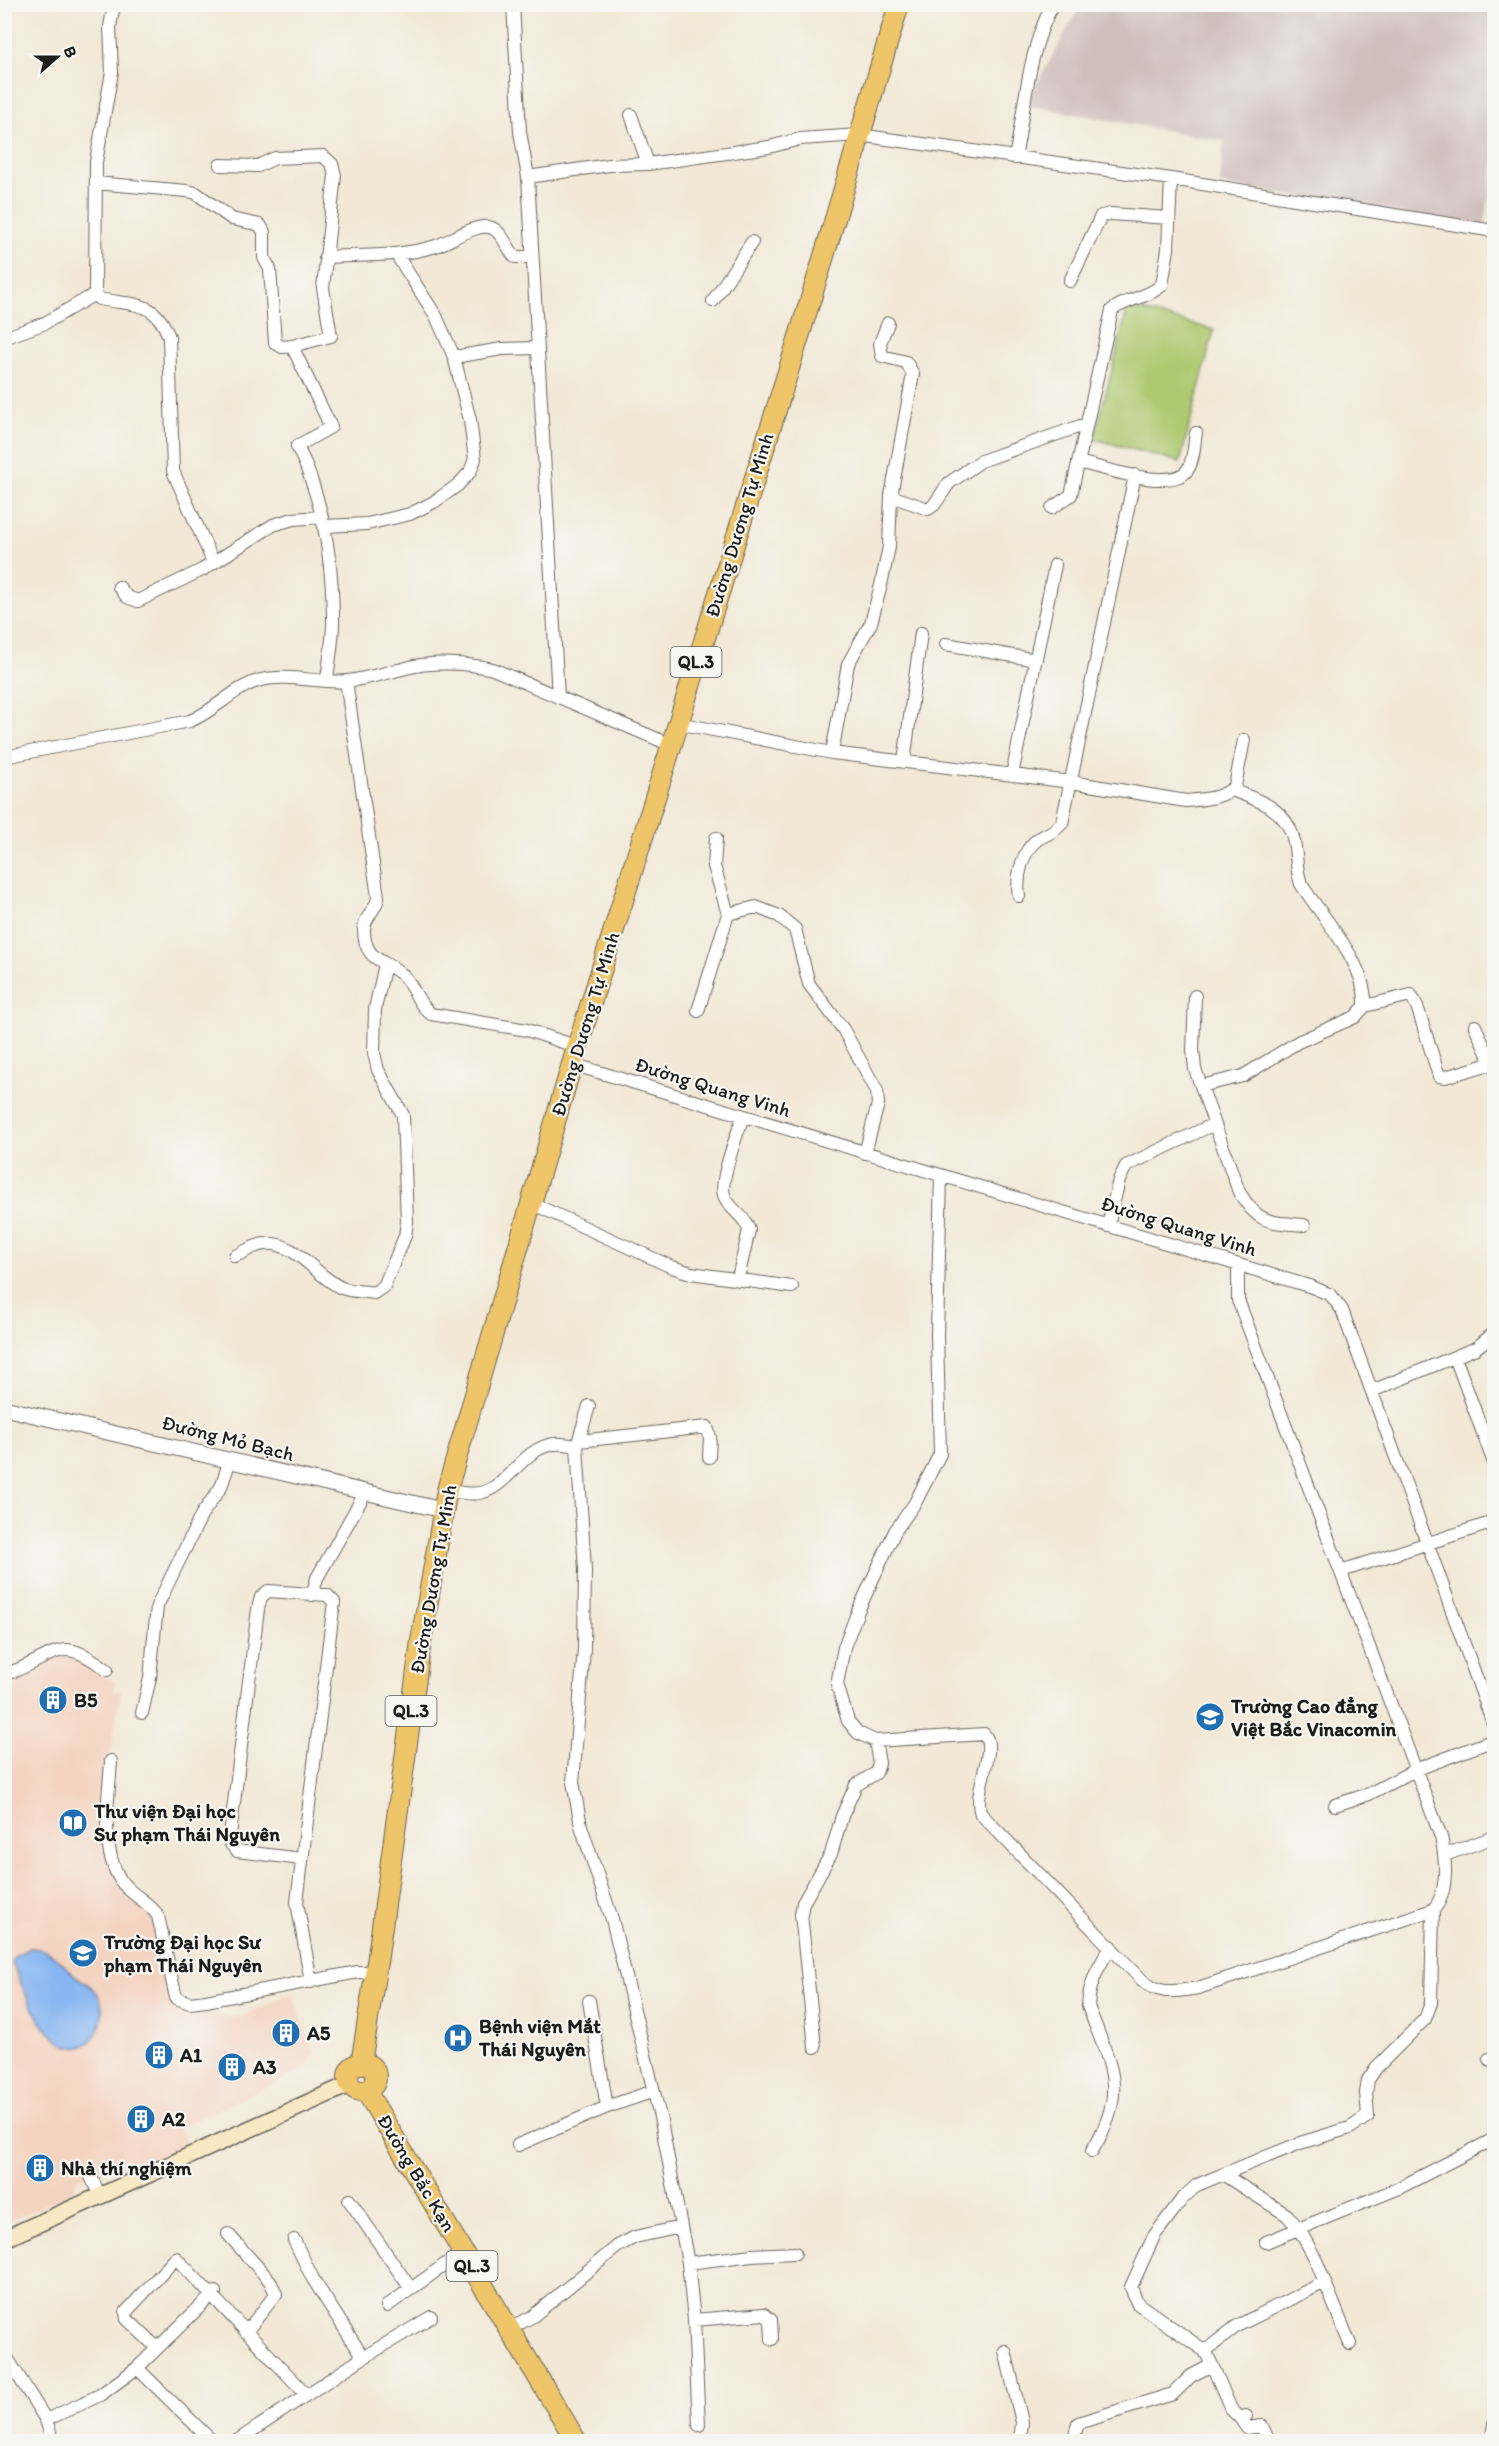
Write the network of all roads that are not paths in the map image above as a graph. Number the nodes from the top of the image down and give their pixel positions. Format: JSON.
{"nodes":[{"id":1,"x":114,"y":4,"type":"edge"},
{"id":2,"x":513,"y":4,"type":"edge"},
{"id":3,"x":898,"y":4,"type":"edge"},
{"id":4,"x":1053,"y":4,"type":"edge"},
{"id":5,"x":632,"y":115,"type":"dead end"},
{"id":6,"x":859,"y":135,"type":"junction"},
{"id":7,"x":1015,"y":158,"type":"junction"},
{"id":8,"x":648,"y":164,"type":"junction"},
{"id":9,"x":220,"y":165,"type":"dead end"},
{"id":10,"x":528,"y":177,"type":"junction"},
{"id":11,"x":1172,"y":179,"type":"junction"},
{"id":12,"x":96,"y":183,"type":"junction"},
{"id":13,"x":1169,"y":218,"type":"junction"},
{"id":14,"x":1494,"y":231,"type":"edge"},
{"id":15,"x":752,"y":242,"type":"dead end"},
{"id":16,"x":396,"y":254,"type":"junction"},
{"id":17,"x":326,"y":257,"type":"junction"},
{"id":18,"x":532,"y":257,"type":"junction"},
{"id":19,"x":1070,"y":281,"type":"dead end"},
{"id":20,"x":95,"y":294,"type":"junction"},
{"id":21,"x":712,"y":301,"type":"dead end"},
{"id":22,"x":888,"y":323,"type":"dead end"},
{"id":23,"x":4,"y":338,"type":"edge"},
{"id":24,"x":292,"y":346,"type":"junction"},
{"id":25,"x":537,"y":348,"type":"junction"},
{"id":26,"x":454,"y":357,"type":"junction"},
{"id":27,"x":1086,"y":424,"type":"junction"},
{"id":28,"x":1196,"y":433,"type":"dead end"},
{"id":29,"x":1078,"y":462,"type":"junction"},
{"id":30,"x":1135,"y":475,"type":"junction"},
{"id":31,"x":891,"y":496,"type":"junction"},
{"id":32,"x":1052,"y":508,"type":"dead end"},
{"id":33,"x":323,"y":521,"type":"junction"},
{"id":34,"x":213,"y":562,"type":"junction"},
{"id":35,"x":1055,"y":565,"type":"dead end"},
{"id":36,"x":119,"y":587,"type":"dead end"},
{"id":37,"x":921,"y":633,"type":"dead end"},
{"id":38,"x":946,"y":644,"type":"dead end"},
{"id":39,"x":1036,"y":660,"type":"junction"},
{"id":40,"x":327,"y":681,"type":"junction"},
{"id":41,"x":346,"y":681,"type":"junction"},
{"id":42,"x":558,"y":697,"type":"junction"},
{"id":43,"x":677,"y":723,"type":"junction"},
{"id":44,"x":1244,"y":740,"type":"dead end"},
{"id":45,"x":671,"y":745,"type":"junction"},
{"id":46,"x":832,"y":753,"type":"junction"},
{"id":47,"x":4,"y":758,"type":"edge"},
{"id":48,"x":904,"y":762,"type":"junction"},
{"id":49,"x":1012,"y":775,"type":"junction"},
{"id":50,"x":1071,"y":782,"type":"junction"},
{"id":51,"x":1231,"y":790,"type":"junction"},
{"id":52,"x":716,"y":838,"type":"dead end"},
{"id":53,"x":1019,"y":896,"type":"dead end"},
{"id":54,"x":728,"y":914,"type":"junction"},
{"id":55,"x":385,"y":964,"type":"junction"},
{"id":56,"x":1195,"y":996,"type":"dead end"},
{"id":57,"x":1365,"y":1006,"type":"junction"},
{"id":58,"x":698,"y":1011,"type":"dead end"},
{"id":59,"x":1475,"y":1026,"type":"dead end"},
{"id":60,"x":575,"y":1056,"type":"junction"},
{"id":61,"x":1492,"y":1067,"type":"edge"},
{"id":62,"x":1202,"y":1086,"type":"junction"},
{"id":63,"x":743,"y":1116,"type":"junction"},
{"id":64,"x":1214,"y":1124,"type":"junction"},
{"id":65,"x":865,"y":1153,"type":"junction"},
{"id":66,"x":941,"y":1176,"type":"junction"},
{"id":67,"x":531,"y":1203,"type":"junction"},
{"id":68,"x":1304,"y":1225,"type":"dead end"},
{"id":69,"x":1108,"y":1226,"type":"junction"},
{"id":70,"x":235,"y":1256,"type":"dead end"},
{"id":71,"x":1238,"y":1265,"type":"junction"},
{"id":72,"x":738,"y":1278,"type":"junction"},
{"id":73,"x":792,"y":1287,"type":"dead end"},
{"id":74,"x":1494,"y":1333,"type":"edge"},
{"id":75,"x":1455,"y":1357,"type":"junction"},
{"id":76,"x":1372,"y":1391,"type":"junction"},
{"id":77,"x":589,"y":1406,"type":"dead end"},
{"id":78,"x":4,"y":1408,"type":"edge"},
{"id":79,"x":578,"y":1444,"type":"junction"},
{"id":80,"x":708,"y":1457,"type":"dead end"},
{"id":81,"x":230,"y":1460,"type":"junction"},
{"id":82,"x":1494,"y":1463,"type":"edge"},
{"id":83,"x":447,"y":1490,"type":"junction"},
{"id":84,"x":365,"y":1493,"type":"junction"},
{"id":85,"x":442,"y":1510,"type":"junction"},
{"id":86,"x":1494,"y":1522,"type":"edge"},
{"id":87,"x":1426,"y":1542,"type":"junction"},
{"id":88,"x":1341,"y":1571,"type":"junction"},
{"id":89,"x":312,"y":1594,"type":"junction"},
{"id":90,"x":107,"y":1670,"type":"dead end"},
{"id":91,"x":4,"y":1671,"type":"edge"},
{"id":92,"x":142,"y":1713,"type":"dead end"},
{"id":93,"x":1494,"y":1726,"type":"edge"},
{"id":94,"x":1494,"y":1740,"type":"edge"},
{"id":95,"x":874,"y":1741,"type":"junction"},
{"id":96,"x":111,"y":1761,"type":"dead end"},
{"id":97,"x":1416,"y":1770,"type":"junction"},
{"id":98,"x":1335,"y":1805,"type":"dead end"},
{"id":99,"x":1494,"y":1837,"type":"edge"},
{"id":100,"x":1445,"y":1855,"type":"junction"},
{"id":101,"x":301,"y":1859,"type":"junction"},
{"id":102,"x":1433,"y":1911,"type":"junction"},
{"id":103,"x":1111,"y":1946,"type":"junction"},
{"id":104,"x":376,"y":1971,"type":"junction"},
{"id":105,"x":311,"y":1982,"type":"junction"},
{"id":106,"x":589,"y":2001,"type":"dead end"},
{"id":107,"x":815,"y":2047,"type":"dead end"},
{"id":108,"x":358,"y":2087,"type":"junction"},
{"id":109,"x":654,"y":2091,"type":"junction"},
{"id":110,"x":607,"y":2107,"type":"junction"},
{"id":111,"x":1494,"y":2139,"type":"edge"},
{"id":112,"x":518,"y":2145,"type":"dead end"},
{"id":113,"x":1092,"y":2151,"type":"dead end"},
{"id":114,"x":1224,"y":2175,"type":"junction"},
{"id":115,"x":91,"y":2177,"type":"dead end"},
{"id":116,"x":100,"y":2196,"type":"junction"},
{"id":117,"x":349,"y":2200,"type":"dead end"},
{"id":118,"x":681,"y":2227,"type":"junction"},
{"id":119,"x":1299,"y":2229,"type":"junction"},
{"id":120,"x":228,"y":2234,"type":"dead end"},
{"id":121,"x":4,"y":2239,"type":"edge"},
{"id":122,"x":294,"y":2240,"type":"dead end"},
{"id":123,"x":1266,"y":2242,"type":"dead end"},
{"id":124,"x":464,"y":2251,"type":"junction"},
{"id":125,"x":795,"y":2253,"type":"dead end"},
{"id":126,"x":688,"y":2263,"type":"junction"},
{"id":127,"x":1323,"y":2283,"type":"junction"},
{"id":128,"x":411,"y":2289,"type":"junction"},
{"id":129,"x":214,"y":2293,"type":"junction"},
{"id":130,"x":387,"y":2306,"type":"dead end"},
{"id":131,"x":431,"y":2317,"type":"dead end"},
{"id":132,"x":694,"y":2320,"type":"junction"},
{"id":133,"x":510,"y":2329,"type":"junction"},
{"id":134,"x":246,"y":2332,"type":"junction"},
{"id":135,"x":772,"y":2339,"type":"dead end"},
{"id":136,"x":1350,"y":2344,"type":"dead end"},
{"id":137,"x":157,"y":2348,"type":"junction"},
{"id":138,"x":1005,"y":2351,"type":"dead end"},
{"id":139,"x":1205,"y":2351,"type":"junction"},
{"id":140,"x":4,"y":2353,"type":"edge"},
{"id":141,"x":361,"y":2359,"type":"junction"},
{"id":142,"x":1212,"y":2365,"type":"junction"},
{"id":143,"x":137,"y":2368,"type":"junction"},
{"id":144,"x":305,"y":2393,"type":"junction"},
{"id":145,"x":46,"y":2420,"type":"junction"},
{"id":146,"x":1494,"y":2424,"type":"edge"},
{"id":147,"x":699,"y":2425,"type":"dead end"},
{"id":148,"x":53,"y":2442,"type":"edge"},
{"id":149,"x":213,"y":2442,"type":"edge"},
{"id":150,"x":236,"y":2442,"type":"edge"},
{"id":151,"x":577,"y":2442,"type":"edge"},
{"id":152,"x":1020,"y":2442,"type":"edge"},
{"id":153,"x":1073,"y":2442,"type":"edge"},
{"id":154,"x":1269,"y":2442,"type":"edge"},
{"id":155,"x":1491,"y":2442,"type":"edge"}],
"edges":[{"from":1,"to":12,"type":"street"},
{"from":2,"to":10,"type":"street"},
{"from":3,"to":6,"type":"highway","name":"Đường Dương Tự Minh","number":"QL.3"},
{"from":4,"to":7,"type":"street"},
{"from":5,"to":8,"type":"street"},
{"from":6,"to":7,"type":"street"},
{"from":6,"to":8,"type":"street"},
{"from":6,"to":43,"type":"highway","name":"Đường Dương Tự Minh","number":"QL.3"},
{"from":7,"to":11,"type":"street"},
{"from":8,"to":10,"type":"street"},
{"from":9,"to":17,"type":"street"},
{"from":10,"to":18,"type":"street"},
{"from":11,"to":13,"type":"street"},
{"from":11,"to":14,"type":"street"},
{"from":12,"to":20,"type":"street"},
{"from":12,"to":24,"type":"street"},
{"from":13,"to":19,"type":"street"},
{"from":13,"to":27,"type":"street"},
{"from":15,"to":21,"type":"street"},
{"from":16,"to":17,"type":"street"},
{"from":16,"to":18,"type":"street"},
{"from":16,"to":26,"type":"street"},
{"from":17,"to":24,"type":"street"},
{"from":18,"to":25,"type":"street"},
{"from":20,"to":23,"type":"street"},
{"from":20,"to":34,"type":"street"},
{"from":22,"to":31,"type":"street"},
{"from":24,"to":33,"type":"street"},
{"from":25,"to":26,"type":"street"},
{"from":25,"to":42,"type":"street"},
{"from":26,"to":33,"type":"street"},
{"from":27,"to":29,"type":"street"},
{"from":27,"to":31,"type":"street"},
{"from":28,"to":30,"type":"street"},
{"from":29,"to":30,"type":"street"},
{"from":29,"to":32,"type":"street"},
{"from":30,"to":50,"type":"street"},
{"from":31,"to":46,"type":"street"},
{"from":33,"to":34,"type":"street"},
{"from":33,"to":40,"type":"street"},
{"from":34,"to":36,"type":"street"},
{"from":35,"to":39,"type":"street"},
{"from":37,"to":48,"type":"street"},
{"from":38,"to":39,"type":"street"},
{"from":39,"to":49,"type":"street"},
{"from":40,"to":41,"type":"street"},
{"from":40,"to":47,"type":"street"},
{"from":41,"to":42,"type":"street"},
{"from":41,"to":55,"type":"street","name":"Đường Quang Vinh"},
{"from":42,"to":45,"type":"street"},
{"from":43,"to":45,"type":"highway","name":"Đường Dương Tự Minh","number":"QL.3"},
{"from":43,"to":46,"type":"street"},
{"from":44,"to":51,"type":"street"},
{"from":45,"to":60,"type":"highway","name":"Đường Dương Tự Minh","number":"QL.3"},
{"from":46,"to":48,"type":"street"},
{"from":48,"to":49,"type":"street"},
{"from":49,"to":50,"type":"street"},
{"from":50,"to":51,"type":"street"},
{"from":50,"to":53,"type":"street"},
{"from":51,"to":57,"type":"street"},
{"from":52,"to":54,"type":"street"},
{"from":54,"to":58,"type":"street"},
{"from":54,"to":65,"type":"street"},
{"from":55,"to":60,"type":"street","name":"Đường Quang Vinh"},
{"from":55,"to":70,"type":"street"},
{"from":56,"to":62,"type":"street"},
{"from":57,"to":61,"type":"street"},
{"from":57,"to":62,"type":"street"},
{"from":59,"to":61,"type":"street"},
{"from":60,"to":63,"type":"street","name":"Đường Quang Vinh"},
{"from":60,"to":67,"type":"highway","name":"Đường Dương Tự Minh","number":"QL.3"},
{"from":62,"to":64,"type":"street"},
{"from":63,"to":65,"type":"street","name":"Đường Quang Vinh"},
{"from":63,"to":72,"type":"street"},
{"from":64,"to":68,"type":"street"},
{"from":64,"to":69,"type":"street"},
{"from":65,"to":66,"type":"street","name":"Đường Quang Vinh"},
{"from":66,"to":69,"type":"street","name":"Đường Quang Vinh"},
{"from":66,"to":95,"type":"street"},
{"from":67,"to":72,"type":"street"},
{"from":67,"to":83,"type":"highway","name":"Đường Dương Tự Minh","number":"QL.3"},
{"from":69,"to":71,"type":"street","name":"Đường Quang Vinh"},
{"from":71,"to":76,"type":"street","name":"Đường Quang Vinh"},
{"from":71,"to":88,"type":"street"},
{"from":72,"to":73,"type":"street"},
{"from":74,"to":75,"type":"street"},
{"from":75,"to":76,"type":"street"},
{"from":75,"to":82,"type":"street"},
{"from":76,"to":87,"type":"street","name":"Đường Quang Vinh"},
{"from":77,"to":79,"type":"street"},
{"from":78,"to":81,"type":"street","name":"Đường Mỏ Bạch"},
{"from":79,"to":80,"type":"street"},
{"from":79,"to":83,"type":"street"},
{"from":79,"to":109,"type":"street"},
{"from":81,"to":84,"type":"street","name":"Đường Mỏ Bạch"},
{"from":81,"to":92,"type":"street"},
{"from":83,"to":85,"type":"highway","name":"Đường Dương Tự Minh","number":"QL.3"},
{"from":84,"to":85,"type":"street","name":"Đường Mỏ Bạch"},
{"from":84,"to":89,"type":"street"},
{"from":85,"to":104,"type":"highway","name":"Đường Dương Tự Minh","number":"QL.3"},
{"from":86,"to":87,"type":"street"},
{"from":87,"to":88,"type":"street"},
{"from":87,"to":93,"type":"street","name":"Đường Quang Vinh"},
{"from":88,"to":97,"type":"street"},
{"from":89,"to":101,"type":"street"},
{"from":89,"to":101,"type":"street"},
{"from":90,"to":91,"type":"street"},
{"from":94,"to":97,"type":"street"},
{"from":95,"to":103,"type":"street"},
{"from":95,"to":107,"type":"street"},
{"from":96,"to":105,"type":"street"},
{"from":97,"to":98,"type":"street"},
{"from":97,"to":100,"type":"street"},
{"from":99,"to":100,"type":"street"},
{"from":100,"to":102,"type":"street"},
{"from":101,"to":105,"type":"street"},
{"from":102,"to":103,"type":"street"},
{"from":102,"to":114,"type":"street"},
{"from":103,"to":113,"type":"street"},
{"from":104,"to":105,"type":"street"},
{"from":104,"to":108,"type":"highway","name":"Đường Dương Tự Minh","number":"QL.3"},
{"from":106,"to":110,"type":"street"},
{"from":108,"to":116,"type":"main road"},
{"from":108,"to":124,"type":"highway","name":"Đường Bắc Kạn","number":"QL.3"},
{"from":109,"to":110,"type":"street"},
{"from":109,"to":118,"type":"street"},
{"from":110,"to":112,"type":"street"},
{"from":111,"to":119,"type":"street"},
{"from":114,"to":119,"type":"street"},
{"from":114,"to":139,"type":"street"},
{"from":115,"to":116,"type":"street"},
{"from":116,"to":121,"type":"main road"},
{"from":117,"to":128,"type":"street"},
{"from":118,"to":126,"type":"street"},
{"from":118,"to":133,"type":"street"},
{"from":119,"to":123,"type":"street"},
{"from":119,"to":127,"type":"street"},
{"from":120,"to":134,"type":"street"},
{"from":122,"to":141,"type":"street"},
{"from":124,"to":128,"type":"street"},
{"from":124,"to":133,"type":"highway","name":"Đường Bắc Kạn","number":"QL.3"},
{"from":125,"to":126,"type":"street"},
{"from":126,"to":132,"type":"street"},
{"from":127,"to":136,"type":"street"},
{"from":127,"to":139,"type":"street"},
{"from":128,"to":130,"type":"street"},
{"from":129,"to":134,"type":"street"},
{"from":129,"to":137,"type":"street"},
{"from":129,"to":137,"type":"street"},
{"from":131,"to":141,"type":"street"},
{"from":132,"to":135,"type":"street"},
{"from":132,"to":147,"type":"street"},
{"from":133,"to":151,"type":"highway","name":"Đường Bắc Kạn","number":"QL.3"},
{"from":134,"to":144,"type":"street"},
{"from":137,"to":143,"type":"street"},
{"from":138,"to":152,"type":"street"},
{"from":139,"to":142,"type":"street"},
{"from":140,"to":145,"type":"street"},
{"from":141,"to":144,"type":"street"},
{"from":142,"to":153,"type":"street"},
{"from":142,"to":154,"type":"street"},
{"from":143,"to":145,"type":"street"},
{"from":143,"to":149,"type":"street"},
{"from":144,"to":150,"type":"street"},
{"from":145,"to":148,"type":"street"},
{"from":146,"to":155,"type":"street"}]}
